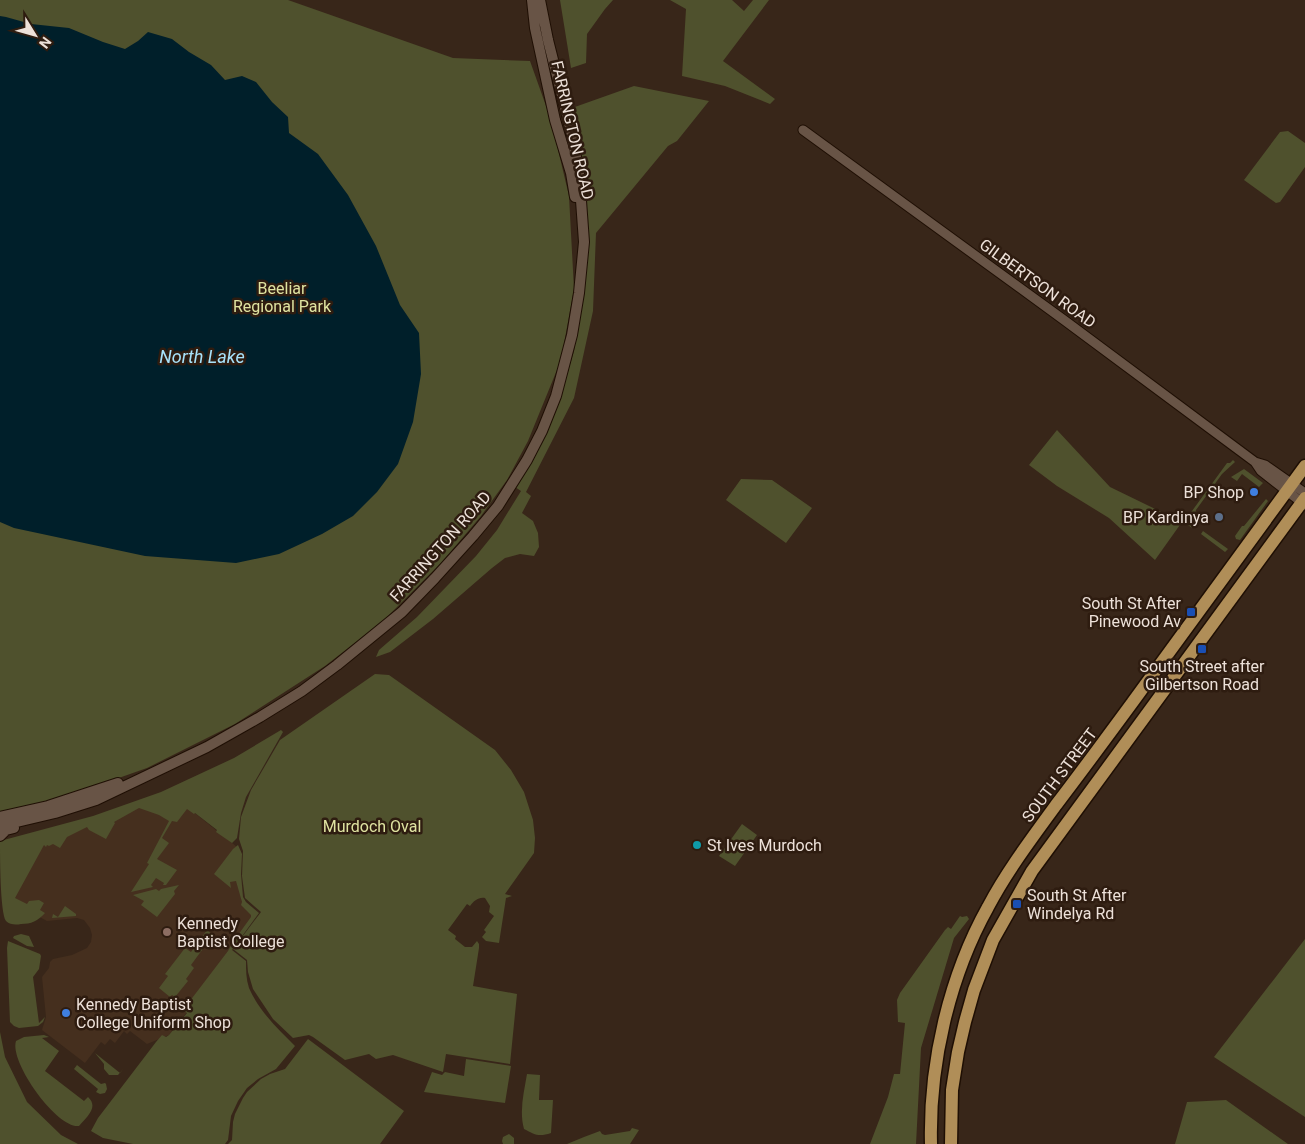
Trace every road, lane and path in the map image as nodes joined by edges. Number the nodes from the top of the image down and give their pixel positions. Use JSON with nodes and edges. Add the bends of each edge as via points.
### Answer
{"nodes":[{"id":1,"x":532,"y":0,"type":"edge"},
{"id":2,"x":540,"y":0,"type":"edge"},
{"id":3,"x":803,"y":130,"type":"dead end"},
{"id":4,"x":580,"y":267,"type":"junction"},
{"id":5,"x":1305,"y":466,"type":"edge"},
{"id":6,"x":1289,"y":487,"type":"junction"},
{"id":7,"x":1304,"y":500,"type":"edge"},
{"id":8,"x":168,"y":765,"type":"junction"},
{"id":9,"x":92,"y":801,"type":"junction"},
{"id":10,"x":0,"y":818,"type":"edge"},
{"id":11,"x":0,"y":826,"type":"edge"},
{"id":12,"x":0,"y":836,"type":"edge"},
{"id":13,"x":976,"y":931,"type":"junction"},
{"id":14,"x":993,"y":940,"type":"junction"},
{"id":15,"x":931,"y":1144,"type":"edge"},
{"id":16,"x":951,"y":1144,"type":"edge"}],
"edges":[{"from":1,"to":4,"type":"main road","name":"FARRINGTON ROAD","via":[[555,120],[576,200]]},
{"from":2,"to":4,"type":"main road","name":"FARRINGTON ROAD","via":[[579,173],[584,242]]},
{"from":3,"to":6,"type":"street","name":"GILBERTSON ROAD","via":[[1255,462],[1265,465]]},
{"from":4,"to":8,"type":"main road","name":"FARRINGTON ROAD","via":[[572,335],[556,396],[527,460],[498,506],[402,612],[337,665],[260,717]]},
{"from":5,"to":6,"type":"highway","name":"SOUTH STREET"},
{"from":6,"to":7,"type":"street","name":"GILBERTSON ROAD"},
{"from":6,"to":13,"type":"highway","name":"SOUTH STREET","via":[[1016,860]]},
{"from":7,"to":14,"type":"highway","via":[[1032,871]]},
{"from":8,"to":9,"type":"main road","name":"FARRINGTON ROAD"},
{"from":8,"to":10,"type":"main road","name":"FARRINGTON ROAD","via":[[48,806]]},
{"from":9,"to":11,"type":"main road","name":"FARRINGTON ROAD"},
{"from":9,"to":12,"type":"main road","via":[[83,808],[8,829]]},
{"from":13,"to":14,"type":"highway"},
{"from":13,"to":15,"type":"highway","name":"SOUTH STREET","via":[[954,986],[940,1042],[932,1103]]},
{"from":14,"to":16,"type":"highway","via":[[972,998],[958,1052],[952,1090]]}]}
